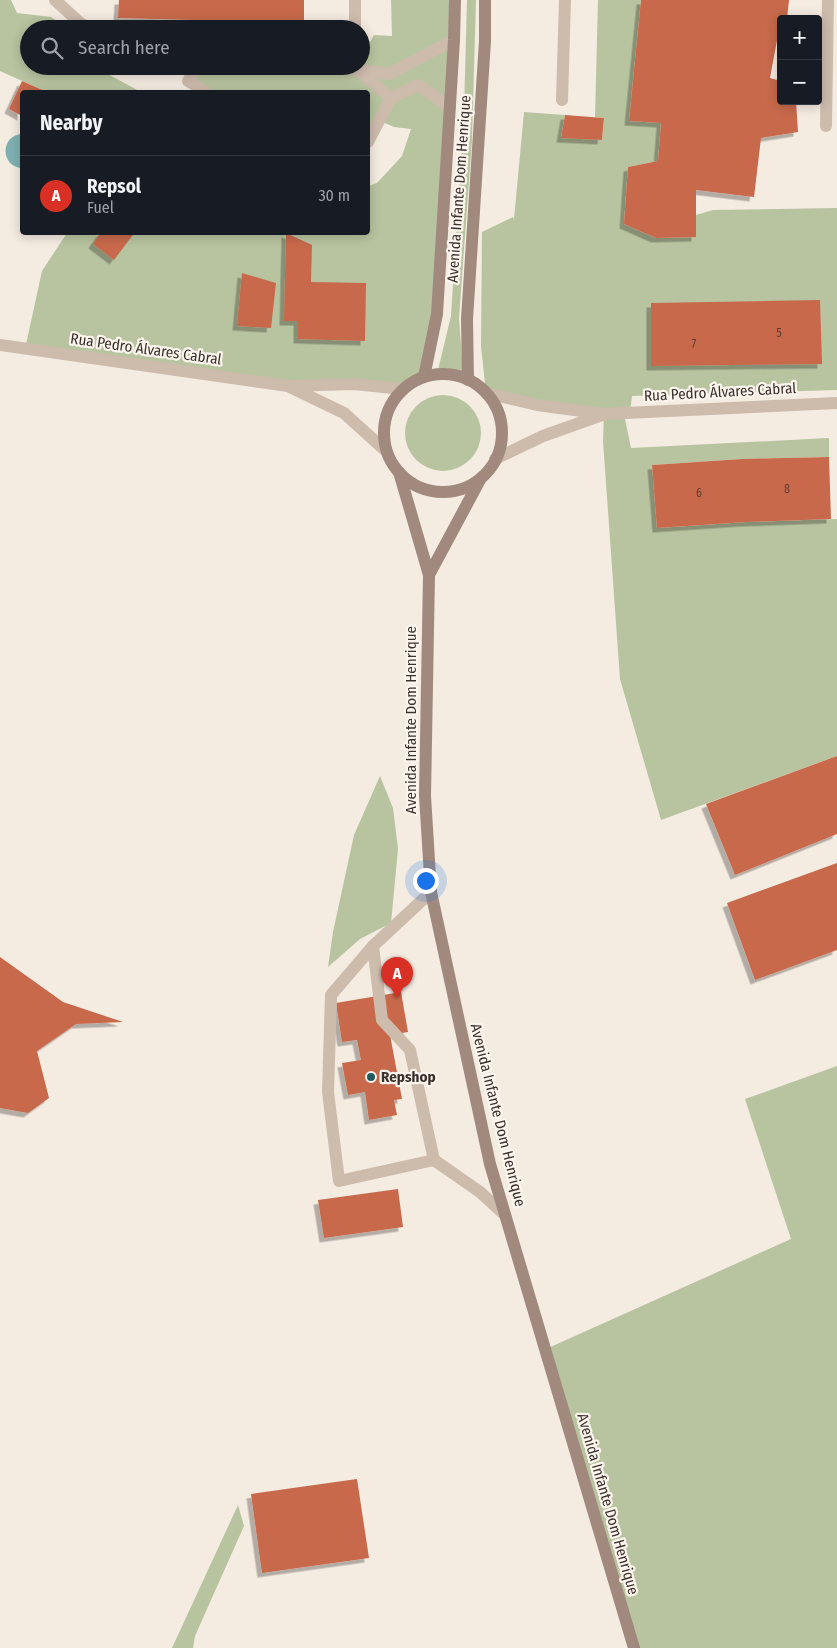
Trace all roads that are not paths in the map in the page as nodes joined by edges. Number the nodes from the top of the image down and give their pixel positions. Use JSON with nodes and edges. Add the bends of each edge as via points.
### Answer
{"nodes":[{"id":1,"x":54,"y":0,"type":"edge"},
{"id":2,"x":355,"y":0,"type":"edge"},
{"id":3,"x":454,"y":0,"type":"edge"},
{"id":4,"x":485,"y":0,"type":"edge"},
{"id":5,"x":565,"y":0,"type":"edge"},
{"id":6,"x":828,"y":0,"type":"edge"},
{"id":7,"x":77,"y":20,"type":"edge"},
{"id":8,"x":355,"y":20,"type":"edge"},
{"id":9,"x":454,"y":40,"type":"junction"},
{"id":10,"x":370,"y":71,"type":"edge"},
{"id":11,"x":192,"y":75,"type":"edge"},
{"id":12,"x":363,"y":75,"type":"edge"},
{"id":13,"x":203,"y":90,"type":"edge"},
{"id":14,"x":391,"y":98,"type":"junction"},
{"id":15,"x":562,"y":100,"type":"dead end"},
{"id":16,"x":450,"y":107,"type":"junction"},
{"id":17,"x":826,"y":126,"type":"dead end"},
{"id":18,"x":370,"y":138,"type":"edge"},
{"id":19,"x":0,"y":345,"type":"edge"},
{"id":20,"x":424,"y":377,"type":"junction"},
{"id":21,"x":468,"y":380,"type":"junction"},
{"id":22,"x":288,"y":386,"type":"junction"},
{"id":23,"x":403,"y":389,"type":"junction"},
{"id":24,"x":486,"y":393,"type":"junction"},
{"id":25,"x":837,"y":403,"type":"edge"},
{"id":26,"x":604,"y":414,"type":"junction"},
{"id":27,"x":387,"y":452,"type":"junction"},
{"id":28,"x":495,"y":458,"type":"junction"},
{"id":29,"x":399,"y":472,"type":"junction"},
{"id":30,"x":482,"y":476,"type":"junction"},
{"id":31,"x":429,"y":575,"type":"junction"},
{"id":32,"x":431,"y":892,"type":"junction"},
{"id":33,"x":374,"y":946,"type":"junction"},
{"id":34,"x":434,"y":1160,"type":"junction"},
{"id":35,"x":506,"y":1215,"type":"junction"},
{"id":36,"x":634,"y":1648,"type":"edge"}],
"edges":[{"from":1,"to":7,"type":"street"},
{"from":2,"to":8,"type":"street"},
{"from":3,"to":9,"type":"main road","name":"Avenida Infante Dom Henrique"},
{"from":4,"to":21,"type":"main road","name":"Avenida Infante Dom Henrique","via":[[467,319]]},
{"from":5,"to":15,"type":"street"},
{"from":6,"to":17,"type":"street"},
{"from":9,"to":10,"type":"street","via":[[389,74]]},
{"from":9,"to":16,"type":"main road","name":"Avenida Infante Dom Henrique"},
{"from":11,"to":13,"type":"street","via":[[188,81]]},
{"from":12,"to":14,"type":"street"},
{"from":14,"to":16,"type":"street","via":[[418,85]]},
{"from":14,"to":18,"type":"street"},
{"from":16,"to":20,"type":"main road","name":"Avenida Infante Dom Henrique","via":[[437,314]]},
{"from":19,"to":22,"type":"street","name":"Rua Pedro Álvares Cabral"},
{"from":20,"to":21,"type":"main road","via":[[446,374]]},
{"from":20,"to":23,"type":"main road"},
{"from":21,"to":24,"type":"main road"},
{"from":22,"to":23,"type":"street","via":[[354,384]]},
{"from":22,"to":27,"type":"street","via":[[344,414]]},
{"from":23,"to":27,"type":"main road","via":[[386,418]]},
{"from":24,"to":26,"type":"street","via":[[538,405]]},
{"from":24,"to":28,"type":"main road","via":[[501,424]]},
{"from":25,"to":26,"type":"street","name":"Rua Pedro Álvares Cabral"},
{"from":26,"to":28,"type":"street"},
{"from":27,"to":29,"type":"main road"},
{"from":28,"to":30,"type":"main road"},
{"from":29,"to":30,"type":"main road","via":[[417,486],[440,491],[462,488]]},
{"from":29,"to":31,"type":"main road","name":"Avenida Infante Dom Henrique"},
{"from":30,"to":31,"type":"main road","name":"Avenida Infante Dom Henrique"},
{"from":31,"to":32,"type":"main road","name":"Avenida Infante Dom Henrique","via":[[425,796]]},
{"from":32,"to":33,"type":"street"},
{"from":32,"to":35,"type":"main road","name":"Avenida Infante Dom Henrique","via":[[490,1164]]},
{"from":33,"to":34,"type":"street","via":[[382,1020],[410,1050]]},
{"from":33,"to":34,"type":"street","via":[[332,995],[328,1092],[339,1181]]},
{"from":34,"to":35,"type":"street"},
{"from":35,"to":36,"type":"main road","name":"Avenida Infante Dom Henrique"}]}
